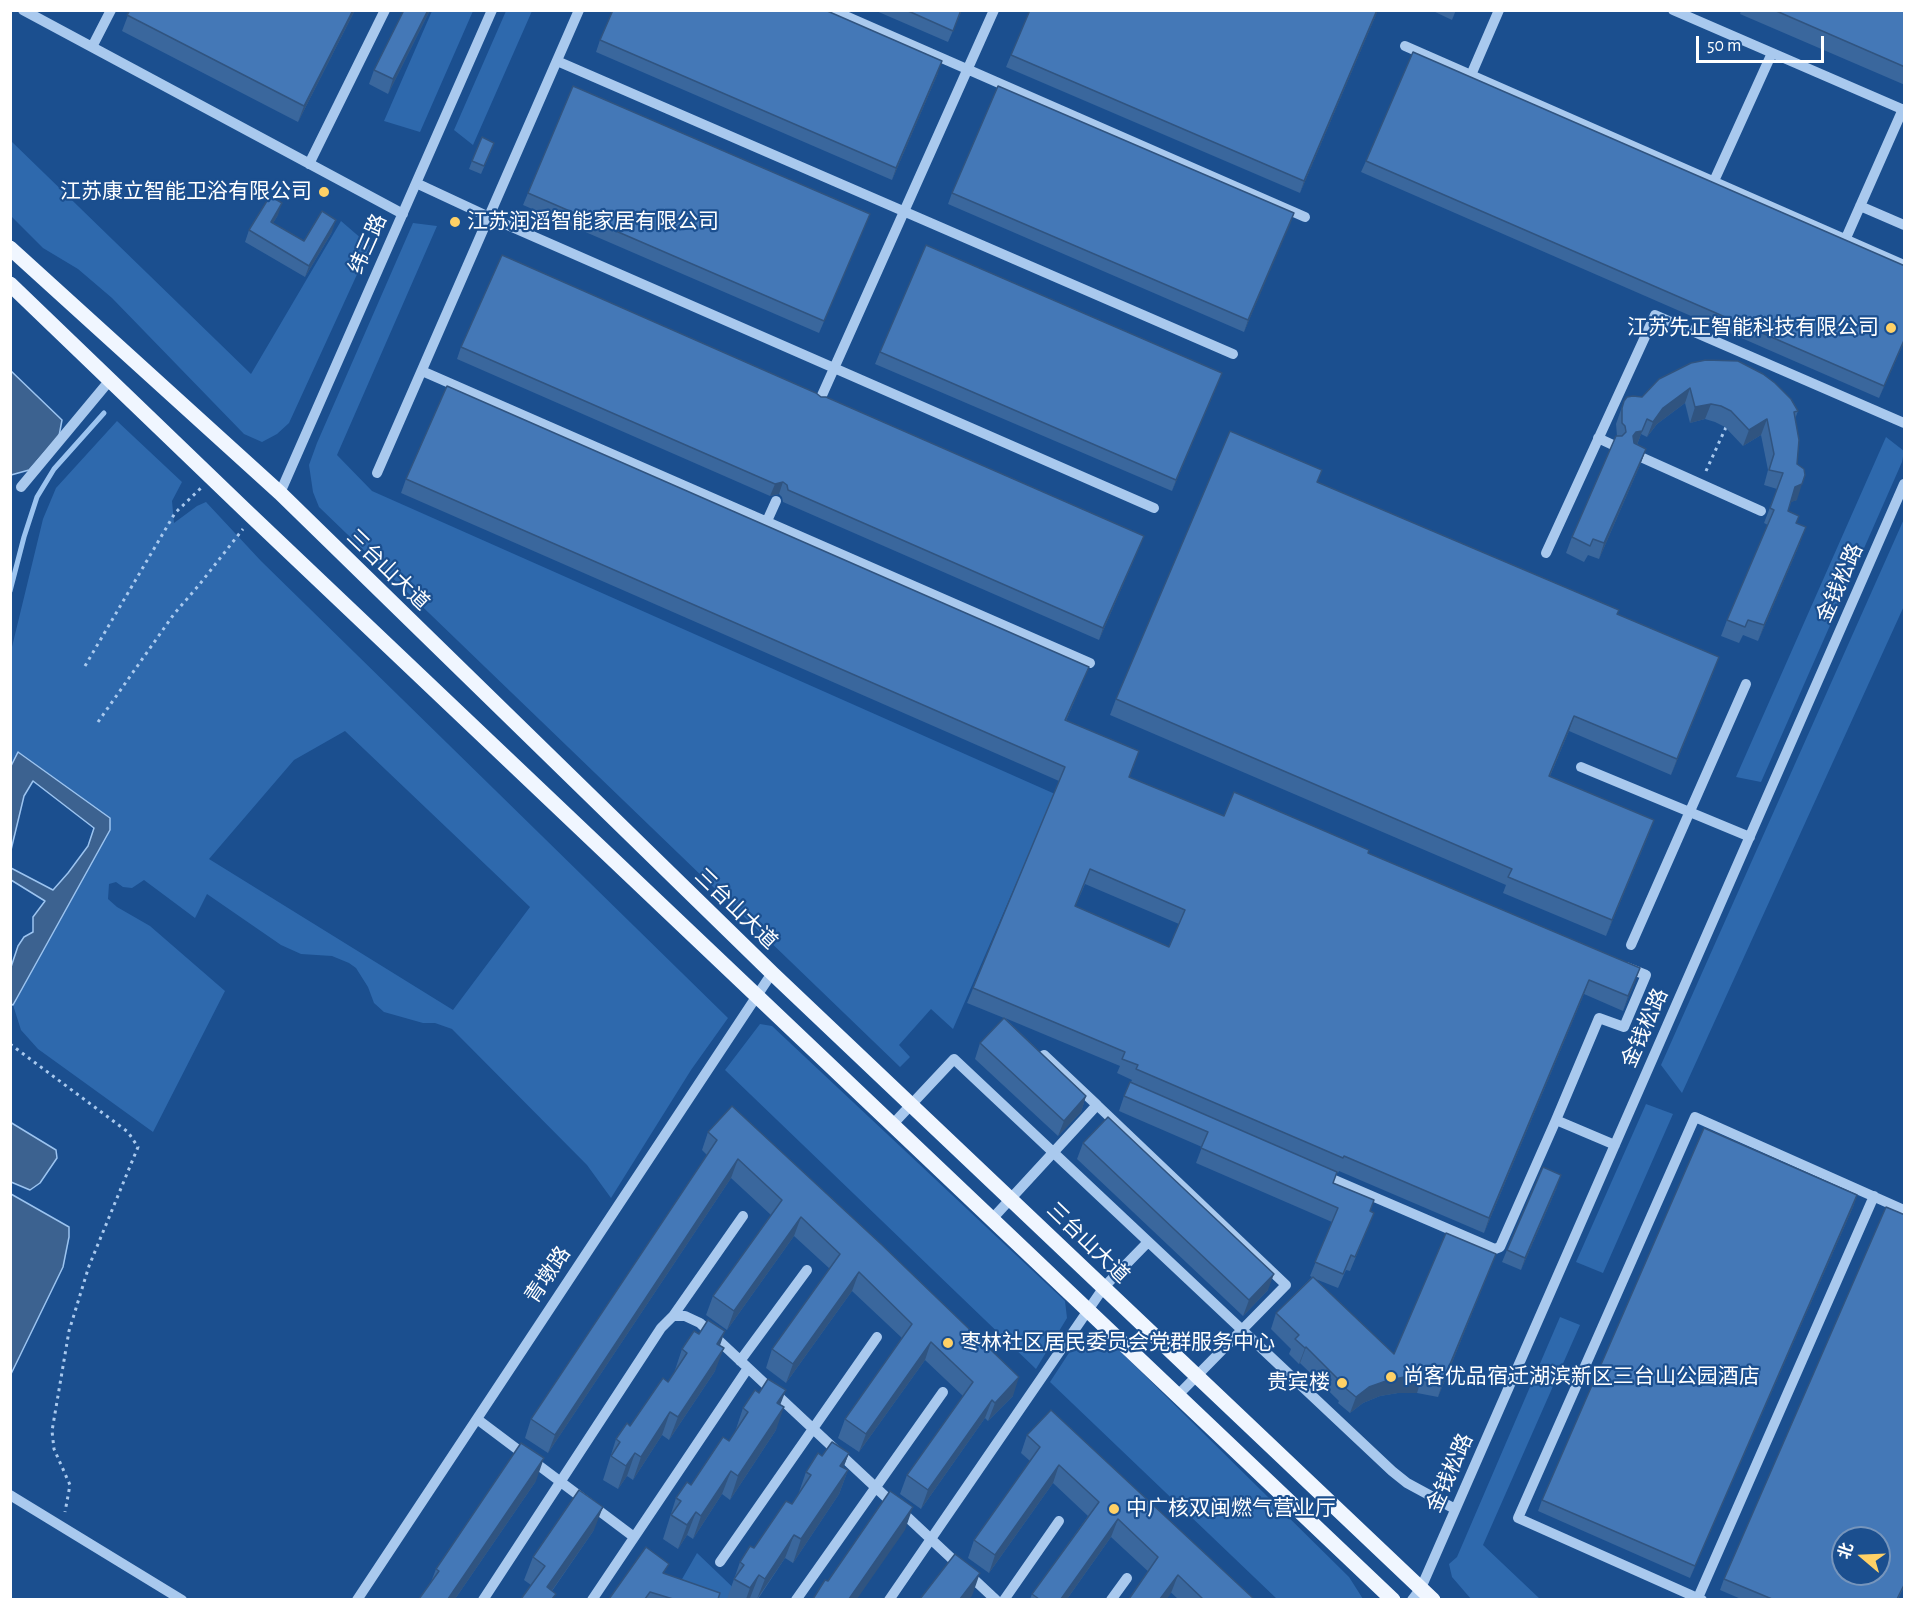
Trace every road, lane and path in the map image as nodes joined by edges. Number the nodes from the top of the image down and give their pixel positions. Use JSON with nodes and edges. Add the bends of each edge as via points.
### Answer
{"nodes":[{"id":1,"x":23,"y":10,"type":"edge"},
{"id":2,"x":111,"y":10,"type":"edge"},
{"id":3,"x":385,"y":10,"type":"edge"},
{"id":4,"x":492,"y":10,"type":"edge"},
{"id":5,"x":579,"y":10,"type":"edge"},
{"id":6,"x":832,"y":10,"type":"edge"},
{"id":7,"x":994,"y":10,"type":"edge"},
{"id":8,"x":1499,"y":10,"type":"edge"},
{"id":9,"x":1673,"y":10,"type":"edge"},
{"id":10,"x":1405,"y":46,"type":"dead end"},
{"id":11,"x":92,"y":48,"type":"junction"},
{"id":12,"x":1772,"y":53,"type":"junction"},
{"id":13,"x":557,"y":62,"type":"junction"},
{"id":14,"x":968,"y":70,"type":"junction"},
{"id":15,"x":1471,"y":75,"type":"junction"},
{"id":16,"x":1904,"y":110,"type":"edge"},
{"id":17,"x":309,"y":164,"type":"junction"},
{"id":18,"x":1714,"y":181,"type":"junction"},
{"id":19,"x":416,"y":183,"type":"junction"},
{"id":20,"x":1860,"y":206,"type":"junction"},
{"id":21,"x":904,"y":212,"type":"junction"},
{"id":22,"x":403,"y":214,"type":"junction"},
{"id":23,"x":1305,"y":216,"type":"dead end"},
{"id":24,"x":489,"y":217,"type":"junction"},
{"id":25,"x":1905,"y":225,"type":"edge"},
{"id":26,"x":1846,"y":238,"type":"junction"},
{"id":27,"x":10,"y":248,"type":"edge"},
{"id":28,"x":1905,"y":265,"type":"edge"},
{"id":29,"x":10,"y":284,"type":"edge"},
{"id":30,"x":1233,"y":354,"type":"dead end"},
{"id":31,"x":834,"y":368,"type":"junction"},
{"id":32,"x":422,"y":370,"type":"junction"},
{"id":33,"x":110,"y":380,"type":"junction"},
{"id":34,"x":819,"y":402,"type":"edge"},
{"id":35,"x":1729,"y":422,"type":"edge"},
{"id":36,"x":1905,"y":423,"type":"edge"},
{"id":37,"x":1598,"y":438,"type":"junction"},
{"id":38,"x":1613,"y":445,"type":"edge"},
{"id":39,"x":1635,"y":454,"type":"edge"},
{"id":40,"x":377,"y":473,"type":"dead end"},
{"id":41,"x":212,"y":478,"type":"junction"},
{"id":42,"x":1700,"y":484,"type":"junction"},
{"id":43,"x":1905,"y":484,"type":"edge"},
{"id":44,"x":21,"y":487,"type":"dead end"},
{"id":45,"x":280,"y":493,"type":"junction"},
{"id":46,"x":776,"y":501,"type":"dead end"},
{"id":47,"x":1154,"y":508,"type":"dead end"},
{"id":48,"x":1761,"y":511,"type":"dead end"},
{"id":49,"x":253,"y":517,"type":"junction"},
{"id":50,"x":767,"y":521,"type":"junction"},
{"id":51,"x":1546,"y":553,"type":"dead end"},
{"id":52,"x":1090,"y":663,"type":"dead end"},
{"id":53,"x":86,"y":666,"type":"dead end"},
{"id":54,"x":1746,"y":684,"type":"dead end"},
{"id":55,"x":98,"y":722,"type":"dead end"},
{"id":56,"x":1581,"y":767,"type":"dead end"},
{"id":57,"x":1690,"y":812,"type":"junction"},
{"id":58,"x":1750,"y":837,"type":"junction"},
{"id":59,"x":1631,"y":945,"type":"dead end"},
{"id":60,"x":1614,"y":961,"type":"edge"},
{"id":61,"x":772,"y":973,"type":"junction"},
{"id":62,"x":757,"y":996,"type":"junction"},
{"id":63,"x":10,"y":1044,"type":"edge"},
{"id":64,"x":1044,"y":1055,"type":"edge"},
{"id":65,"x":912,"y":1105,"type":"junction"},
{"id":66,"x":1097,"y":1105,"type":"junction"},
{"id":67,"x":1556,"y":1120,"type":"junction"},
{"id":68,"x":892,"y":1124,"type":"junction"},
{"id":69,"x":1615,"y":1144,"type":"junction"},
{"id":70,"x":1053,"y":1152,"type":"junction"},
{"id":71,"x":1310,"y":1170,"type":"edge"},
{"id":72,"x":1874,"y":1196,"type":"junction"},
{"id":73,"x":1011,"y":1198,"type":"junction"},
{"id":74,"x":1905,"y":1210,"type":"edge"},
{"id":75,"x":743,"y":1216,"type":"dead end"},
{"id":76,"x":992,"y":1218,"type":"junction"},
{"id":77,"x":1148,"y":1242,"type":"junction"},
{"id":78,"x":807,"y":1270,"type":"dead end"},
{"id":79,"x":1104,"y":1287,"type":"junction"},
{"id":80,"x":1088,"y":1309,"type":"junction"},
{"id":81,"x":673,"y":1316,"type":"junction"},
{"id":82,"x":1241,"y":1330,"type":"junction"},
{"id":83,"x":877,"y":1337,"type":"dead end"},
{"id":84,"x":744,"y":1364,"type":"junction"},
{"id":85,"x":1198,"y":1376,"type":"junction"},
{"id":86,"x":943,"y":1392,"type":"dead end"},
{"id":87,"x":1178,"y":1395,"type":"junction"},
{"id":88,"x":477,"y":1419,"type":"junction"},
{"id":89,"x":813,"y":1428,"type":"junction"},
{"id":90,"x":560,"y":1482,"type":"junction"},
{"id":91,"x":876,"y":1486,"type":"junction"},
{"id":92,"x":10,"y":1494,"type":"edge"},
{"id":93,"x":1455,"y":1509,"type":"junction"},
{"id":94,"x":1059,"y":1521,"type":"dead end"},
{"id":95,"x":61,"y":1526,"type":"junction"},
{"id":96,"x":634,"y":1537,"type":"junction"},
{"id":97,"x":932,"y":1537,"type":"junction"},
{"id":98,"x":720,"y":1562,"type":"dead end"},
{"id":99,"x":1127,"y":1578,"type":"dead end"},
{"id":100,"x":1417,"y":1594,"type":"edge"},
{"id":101,"x":182,"y":1599,"type":"edge"},
{"id":102,"x":357,"y":1599,"type":"edge"},
{"id":103,"x":483,"y":1599,"type":"edge"},
{"id":104,"x":592,"y":1599,"type":"edge"},
{"id":105,"x":796,"y":1599,"type":"edge"},
{"id":106,"x":889,"y":1599,"type":"edge"},
{"id":107,"x":996,"y":1599,"type":"edge"},
{"id":108,"x":1004,"y":1599,"type":"edge"},
{"id":109,"x":1111,"y":1599,"type":"edge"},
{"id":110,"x":1393,"y":1599,"type":"edge"},
{"id":111,"x":1433,"y":1599,"type":"edge"},
{"id":112,"x":1699,"y":1599,"type":"edge"}],
"edges":[{"from":1,"to":11,"type":"street"},
{"from":2,"to":11,"type":"street"},
{"from":3,"to":17,"type":"street"},
{"from":4,"to":19,"type":"street","name":"纬三路"},
{"from":5,"to":13,"type":"street"},
{"from":6,"to":14,"type":"street"},
{"from":7,"to":14,"type":"street"},
{"from":8,"to":15,"type":"street"},
{"from":9,"to":12,"type":"street"},
{"from":10,"to":15,"type":"street"},
{"from":11,"to":17,"type":"street"},
{"from":12,"to":16,"type":"street"},
{"from":12,"to":18,"type":"street"},
{"from":13,"to":21,"type":"street"},
{"from":13,"to":24,"type":"street"},
{"from":14,"to":21,"type":"street"},
{"from":14,"to":23,"type":"street"},
{"from":15,"to":18,"type":"street"},
{"from":16,"to":20,"type":"street"},
{"from":17,"to":22,"type":"street"},
{"from":18,"to":26,"type":"street"},
{"from":19,"to":22,"type":"street","name":"纬三路"},
{"from":19,"to":24,"type":"street"},
{"from":20,"to":25,"type":"street"},
{"from":20,"to":26,"type":"street"},
{"from":21,"to":30,"type":"street"},
{"from":21,"to":31,"type":"street"},
{"from":22,"to":45,"type":"street","name":"纬三路"},
{"from":24,"to":31,"type":"street"},
{"from":24,"to":32,"type":"street"},
{"from":26,"to":28,"type":"street"},
{"from":27,"to":45,"type":"main road","name":"三台山大道"},
{"from":29,"to":33,"type":"main road"},
{"from":31,"to":34,"type":"street"},
{"from":31,"to":47,"type":"street"},
{"from":32,"to":40,"type":"street"},
{"from":32,"to":50,"type":"street"},
{"from":33,"to":41,"type":"main road"},
{"from":33,"to":44,"type":"street"},
{"from":35,"to":42,"type":"path"},
{"from":36,"to":37,"type":"street","via":[[1655,315]]},
{"from":37,"to":38,"type":"street"},
{"from":37,"to":51,"type":"street"},
{"from":39,"to":42,"type":"street"},
{"from":41,"to":49,"type":"main road"},
{"from":41,"to":53,"type":"path","via":[[175,513]]},
{"from":42,"to":48,"type":"street"},
{"from":43,"to":58,"type":"street","name":"金钱松路"},
{"from":45,"to":61,"type":"main road","name":"三台山大道"},
{"from":46,"to":50,"type":"street"},
{"from":49,"to":55,"type":"path","via":[[174,614]]},
{"from":49,"to":62,"type":"main road"},
{"from":50,"to":52,"type":"street"},
{"from":54,"to":57,"type":"street"},
{"from":56,"to":57,"type":"street"},
{"from":57,"to":58,"type":"street"},
{"from":57,"to":59,"type":"street"},
{"from":58,"to":69,"type":"street","name":"金钱松路"},
{"from":60,"to":67,"type":"street","via":[[1646,975],[1624,1028],[1599,1017]]},
{"from":61,"to":62,"type":"street","name":"青墩路"},
{"from":61,"to":65,"type":"main road","name":"三台山大道"},
{"from":62,"to":68,"type":"main road"},
{"from":62,"to":88,"type":"street","name":"青墩路"},
{"from":63,"to":95,"type":"path","via":[[128,1132],[138,1147],[89,1266],[69,1331],[52,1431],[54,1449],[70,1485]]},
{"from":64,"to":66,"type":"street"},
{"from":65,"to":68,"type":"street"},
{"from":65,"to":70,"type":"street","via":[[954,1059]]},
{"from":65,"to":73,"type":"main road","name":"三台山大道"},
{"from":66,"to":70,"type":"street"},
{"from":66,"to":82,"type":"street","via":[[1286,1285]]},
{"from":67,"to":69,"type":"street"},
{"from":67,"to":71,"type":"street","via":[[1500,1247],[1495,1250]]},
{"from":68,"to":76,"type":"main road"},
{"from":69,"to":93,"type":"street","name":"金钱松路"},
{"from":70,"to":73,"type":"street"},
{"from":70,"to":77,"type":"street"},
{"from":72,"to":74,"type":"street"},
{"from":72,"to":112,"type":"street"},
{"from":72,"to":112,"type":"street","via":[[1695,1117],[1518,1518]]},
{"from":73,"to":76,"type":"street"},
{"from":73,"to":79,"type":"main road","name":"三台山大道"},
{"from":75,"to":81,"type":"street"},
{"from":76,"to":80,"type":"main road"},
{"from":77,"to":79,"type":"street"},
{"from":77,"to":82,"type":"street"},
{"from":78,"to":84,"type":"street"},
{"from":79,"to":80,"type":"street"},
{"from":79,"to":85,"type":"main road","name":"三台山大道"},
{"from":80,"to":87,"type":"main road"},
{"from":80,"to":97,"type":"street"},
{"from":81,"to":84,"type":"street","via":[[685,1316],[700,1323]]},
{"from":81,"to":90,"type":"street","via":[[661,1328]]},
{"from":82,"to":85,"type":"street"},
{"from":82,"to":93,"type":"street","via":[[1392,1471]]},
{"from":83,"to":89,"type":"street"},
{"from":84,"to":89,"type":"street"},
{"from":84,"to":96,"type":"street"},
{"from":85,"to":87,"type":"street"},
{"from":85,"to":100,"type":"main road","name":"三台山大道"},
{"from":86,"to":91,"type":"street"},
{"from":87,"to":110,"type":"main road"},
{"from":88,"to":90,"type":"street"},
{"from":88,"to":102,"type":"street","name":"青墩路"},
{"from":89,"to":91,"type":"street"},
{"from":89,"to":98,"type":"street"},
{"from":90,"to":96,"type":"street"},
{"from":90,"to":103,"type":"street"},
{"from":91,"to":97,"type":"street"},
{"from":91,"to":105,"type":"street"},
{"from":92,"to":95,"type":"street"},
{"from":93,"to":100,"type":"street","name":"金钱松路"},
{"from":94,"to":108,"type":"street"},
{"from":95,"to":101,"type":"street"},
{"from":96,"to":104,"type":"street"},
{"from":97,"to":106,"type":"street"},
{"from":97,"to":107,"type":"street"},
{"from":99,"to":109,"type":"street"},
{"from":100,"to":111,"type":"main road","name":"三台山大道"}]}
